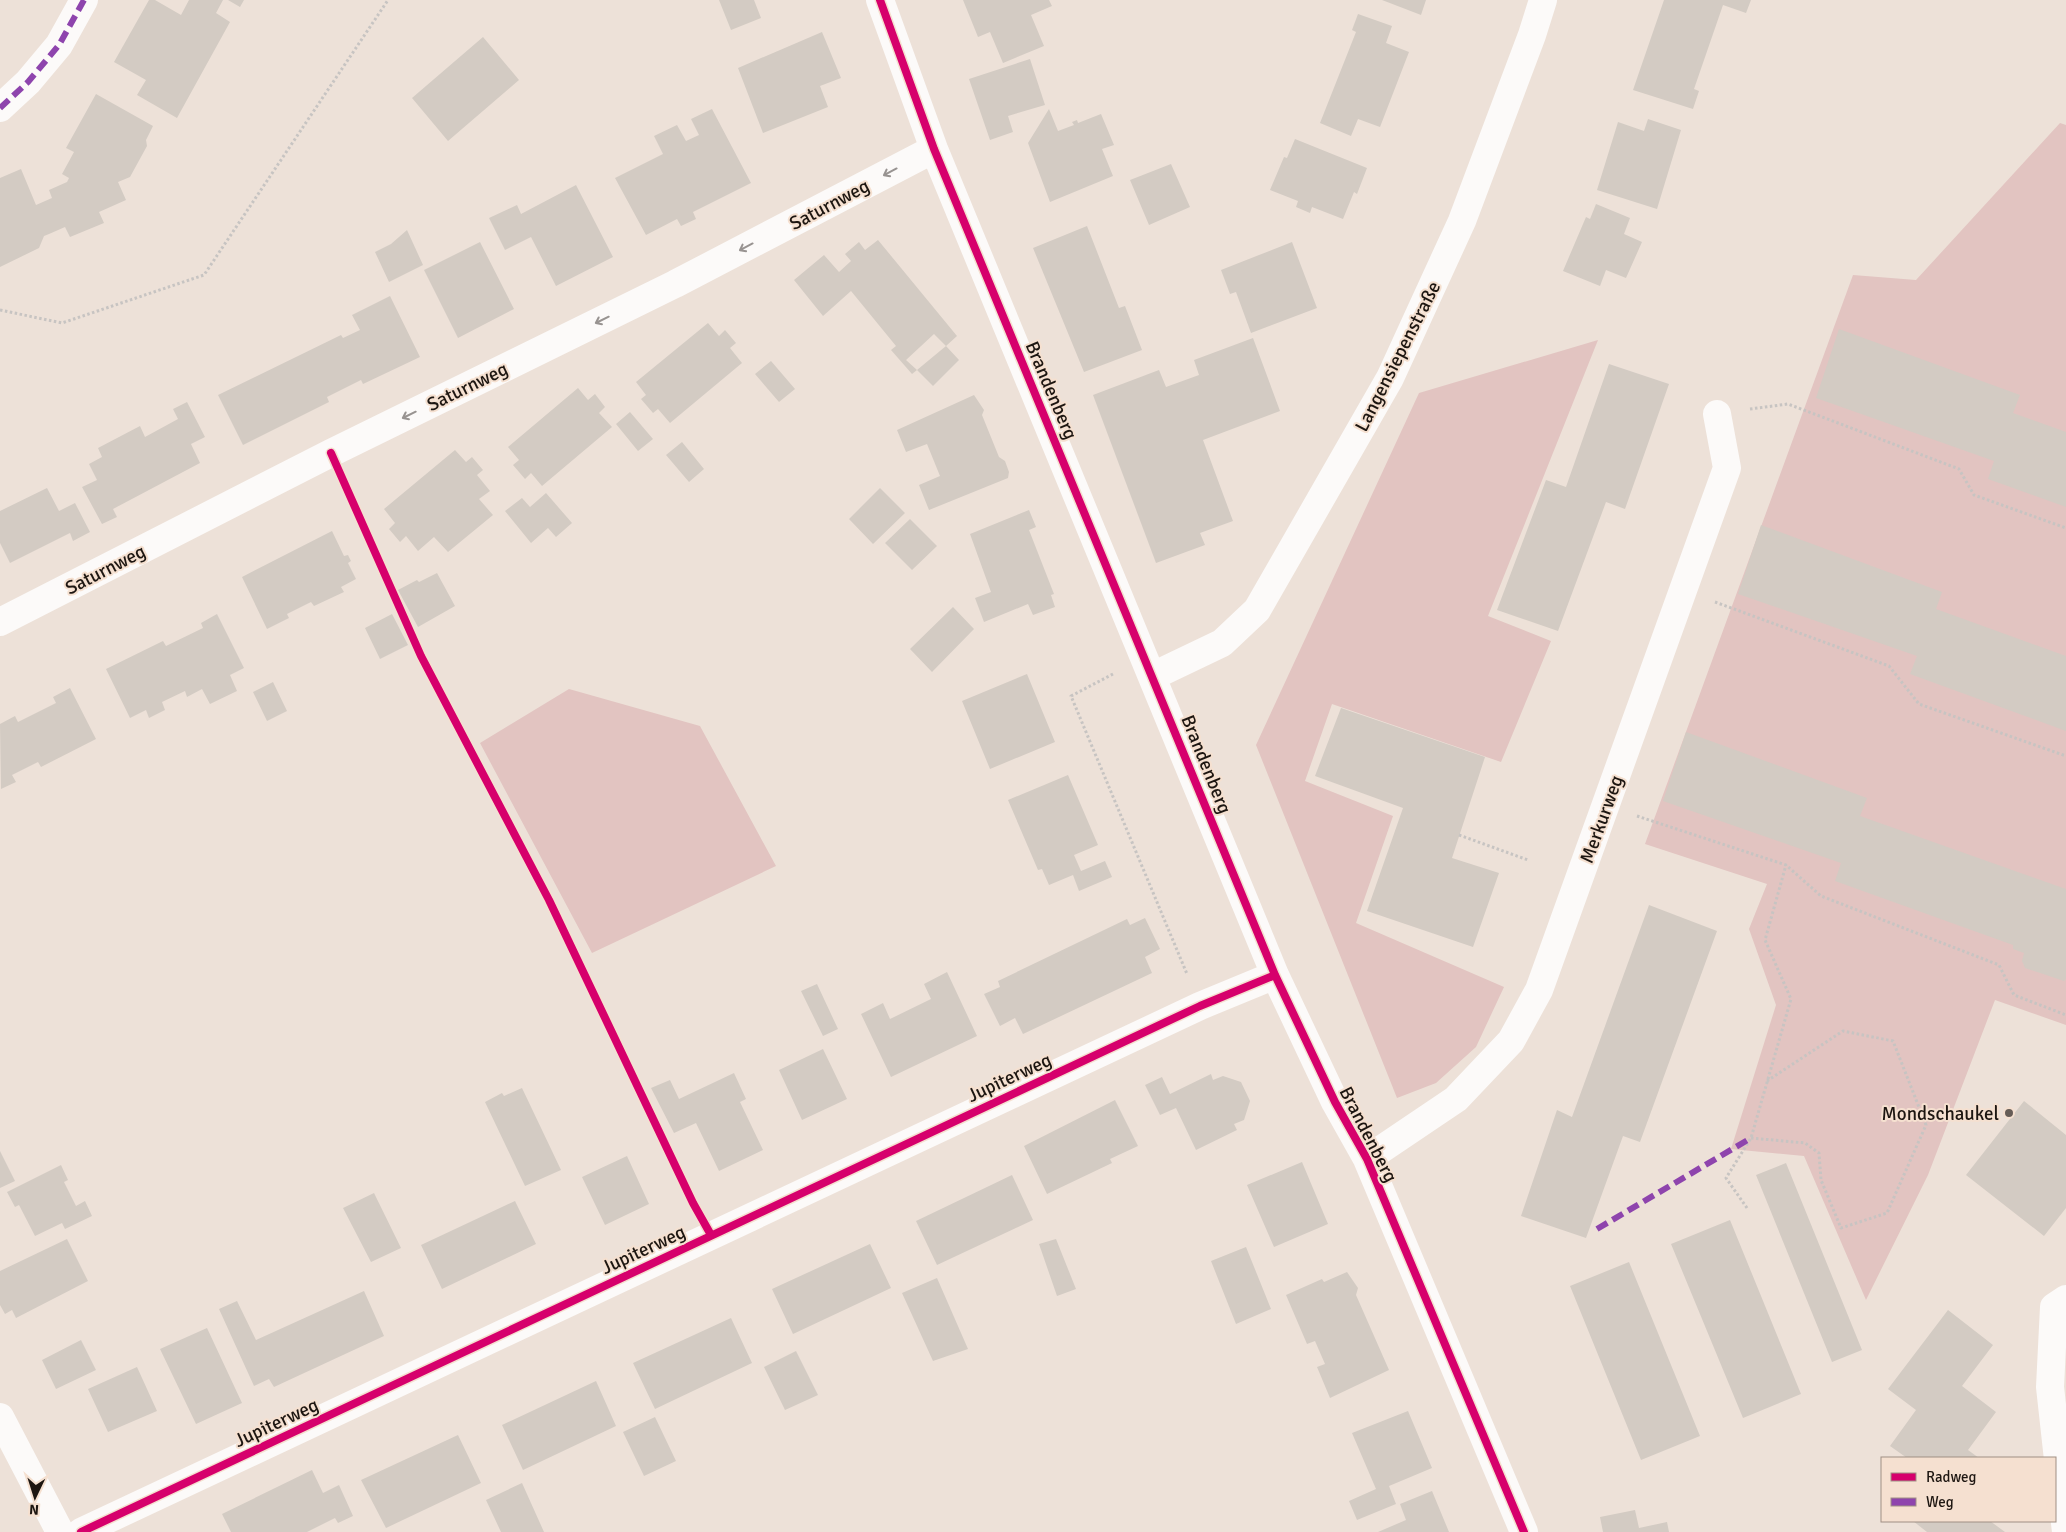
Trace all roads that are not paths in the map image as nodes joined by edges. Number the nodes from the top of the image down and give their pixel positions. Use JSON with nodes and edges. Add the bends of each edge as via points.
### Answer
{"nodes":[{"id":1,"x":84,"y":0,"type":"edge"},
{"id":2,"x":880,"y":0,"type":"edge"},
{"id":3,"x":1543,"y":0,"type":"edge"},
{"id":4,"x":0,"y":108,"type":"edge"},
{"id":5,"x":934,"y":149,"type":"junction"},
{"id":6,"x":1717,"y":414,"type":"road end"},
{"id":7,"x":0,"y":622,"type":"edge"},
{"id":8,"x":1149,"y":667,"type":"junction"},
{"id":9,"x":1276,"y":975,"type":"junction"},
{"id":10,"x":1367,"y":1159,"type":"junction"},
{"id":11,"x":2066,"y":1299,"type":"edge"},
{"id":12,"x":0,"y":1417,"type":"edge"},
{"id":13,"x":60,"y":1532,"type":"edge"},
{"id":14,"x":80,"y":1532,"type":"edge"},
{"id":15,"x":1524,"y":1532,"type":"edge"},
{"id":16,"x":2066,"y":1532,"type":"edge"}],
"edges":[{"from":1,"to":4,"type":"street","via":[[59,45],[28,82]]},
{"from":2,"to":5,"type":"street","name":"Brandenberg"},
{"from":3,"to":8,"type":"street","name":"Langensiepenstraße","via":[[1462,221],[1390,378],[1257,610],[1222,643]]},
{"from":5,"to":7,"type":"street","name":"Saturnweg","one_way":true,"via":[[675,284]]},
{"from":5,"to":8,"type":"street","name":"Brandenberg"},
{"from":6,"to":10,"type":"street","name":"Merkurweg","via":[[1727,468],[1538,990],[1511,1041],[1456,1099]]},
{"from":8,"to":9,"type":"street","name":"Brandenberg"},
{"from":9,"to":10,"type":"street","name":"Brandenberg","via":[[1335,1102]]},
{"from":9,"to":14,"type":"street","name":"Jupiterweg","via":[[1200,1006]]},
{"from":10,"to":15,"type":"street","name":"Brandenberg"},
{"from":11,"to":16,"type":"street","via":[[2054,1307],[2050,1387]]},
{"from":12,"to":13,"type":"street"}]}
